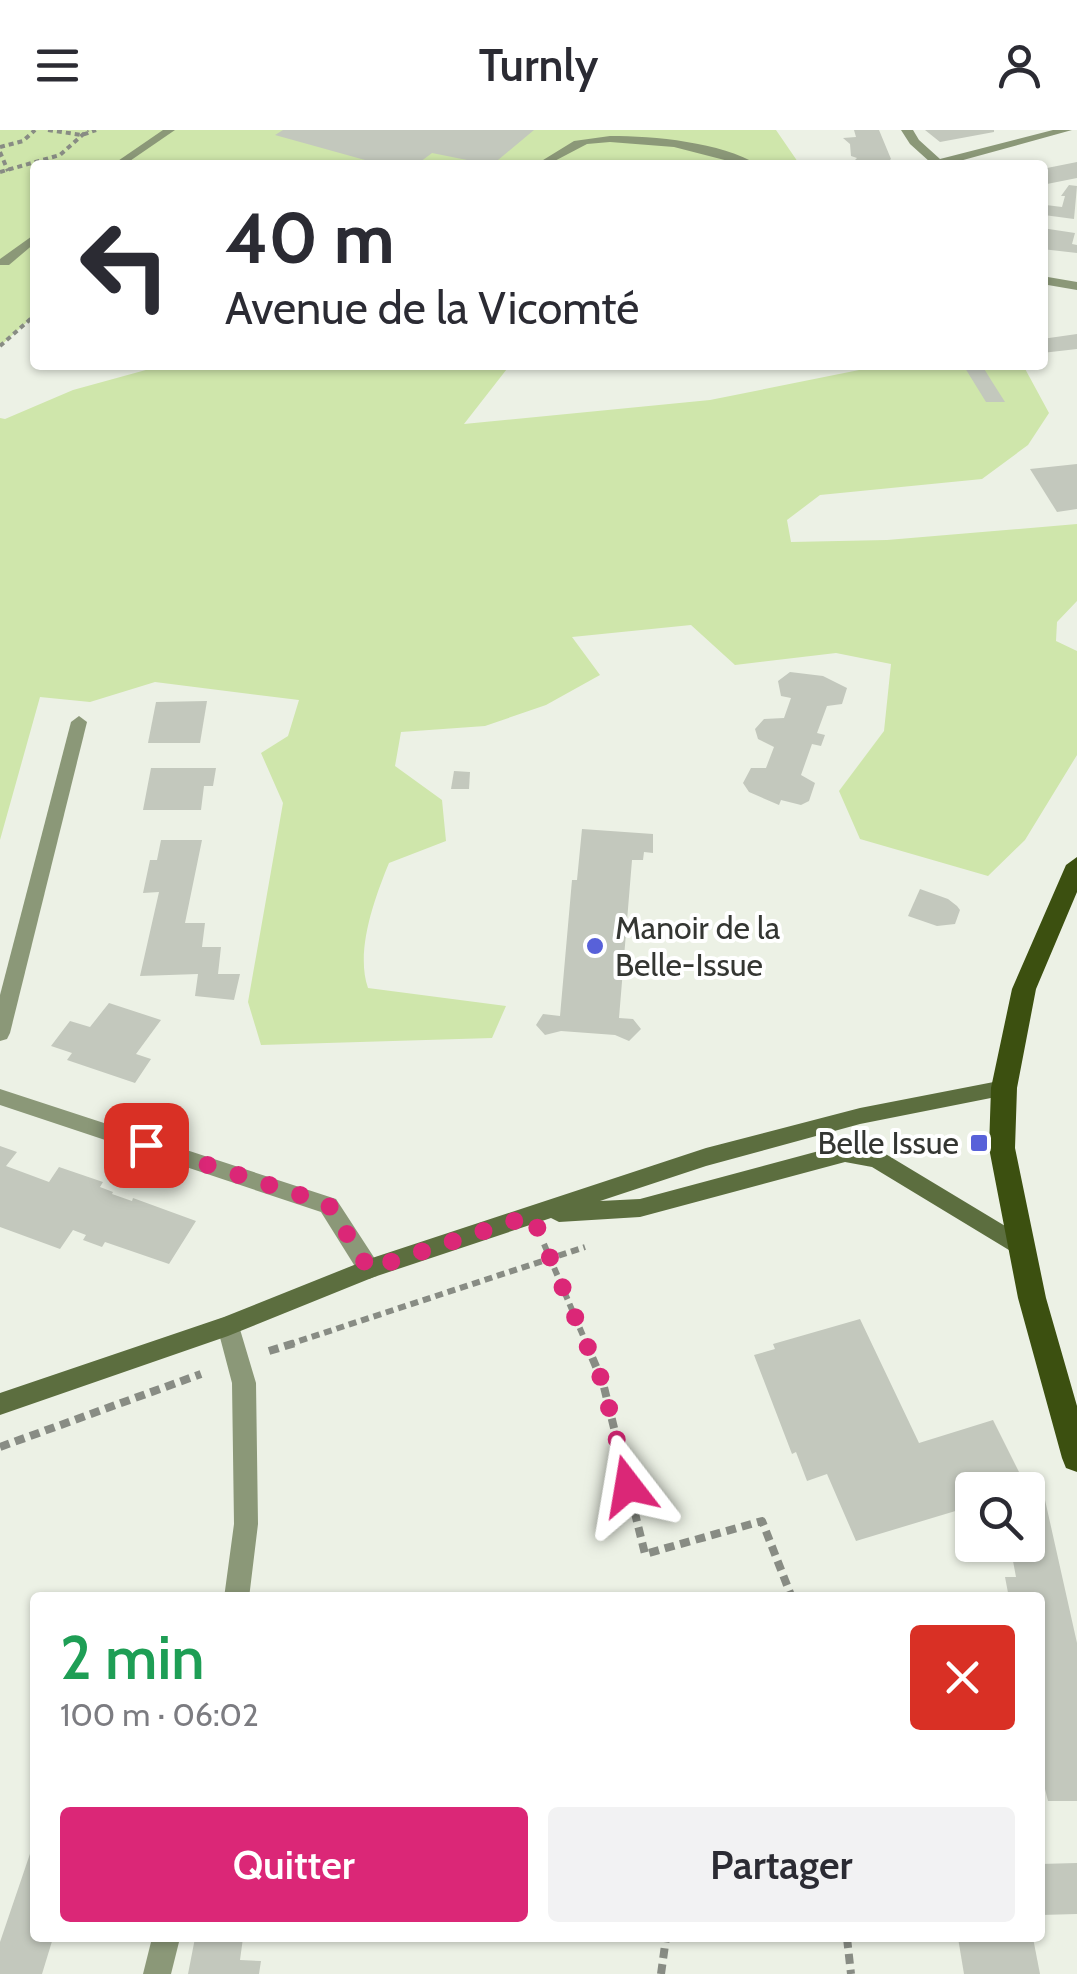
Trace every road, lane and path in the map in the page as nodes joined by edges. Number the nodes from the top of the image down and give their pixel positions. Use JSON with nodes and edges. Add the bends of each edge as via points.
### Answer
{"nodes":[{"id":1,"x":35,"y":130,"type":"edge"},
{"id":2,"x":48,"y":130,"type":"edge"},
{"id":3,"x":88,"y":130,"type":"edge"},
{"id":4,"x":96,"y":130,"type":"edge"},
{"id":5,"x":170,"y":130,"type":"edge"},
{"id":6,"x":907,"y":130,"type":"edge"},
{"id":7,"x":1066,"y":130,"type":"edge"},
{"id":8,"x":82,"y":135,"type":"junction"},
{"id":9,"x":0,"y":149,"type":"edge"},
{"id":10,"x":45,"y":160,"type":"edge"},
{"id":11,"x":125,"y":160,"type":"edge"},
{"id":12,"x":549,"y":160,"type":"edge"},
{"id":13,"x":742,"y":160,"type":"edge"},
{"id":14,"x":931,"y":160,"type":"edge"},
{"id":15,"x":945,"y":160,"type":"edge"},
{"id":16,"x":30,"y":164,"type":"edge"},
{"id":17,"x":8,"y":170,"type":"junction"},
{"id":18,"x":0,"y":172,"type":"edge"},
{"id":19,"x":30,"y":241,"type":"edge"},
{"id":20,"x":0,"y":262,"type":"edge"},
{"id":21,"x":1048,"y":281,"type":"edge"},
{"id":22,"x":1077,"y":286,"type":"edge"},
{"id":23,"x":30,"y":319,"type":"edge"},
{"id":24,"x":0,"y":346,"type":"edge"},
{"id":25,"x":79,"y":722,"type":"dead end"},
{"id":26,"x":1077,"y":865,"type":"edge"},
{"id":27,"x":0,"y":1033,"type":"edge"},
{"id":28,"x":1004,"y":1088,"type":"junction"},
{"id":29,"x":0,"y":1097,"type":"edge"},
{"id":30,"x":532,"y":1215,"type":"junction"},
{"id":31,"x":587,"y":1246,"type":"dead end"},
{"id":32,"x":1022,"y":1248,"type":"junction"},
{"id":33,"x":550,"y":1257,"type":"junction"},
{"id":34,"x":369,"y":1269,"type":"junction"},
{"id":35,"x":228,"y":1326,"type":"junction"},
{"id":36,"x":238,"y":1361,"type":"junction"},
{"id":37,"x":0,"y":1404,"type":"edge"},
{"id":38,"x":0,"y":1448,"type":"edge"},
{"id":39,"x":1077,"y":1458,"type":"edge"},
{"id":40,"x":237,"y":1592,"type":"edge"},
{"id":41,"x":790,"y":1592,"type":"edge"},
{"id":42,"x":165,"y":1942,"type":"edge"},
{"id":43,"x":665,"y":1942,"type":"edge"},
{"id":44,"x":847,"y":1942,"type":"edge"},
{"id":45,"x":158,"y":1974,"type":"edge"},
{"id":46,"x":661,"y":1974,"type":"edge"},
{"id":47,"x":850,"y":1974,"type":"edge"}],
"edges":[{"from":1,"to":9,"type":"path"},
{"from":2,"to":8,"type":"path"},
{"from":3,"to":8,"type":"path"},
{"from":4,"to":8,"type":"path"},
{"from":5,"to":11,"type":"lane"},
{"from":6,"to":14,"type":"street"},
{"from":7,"to":15,"type":"street"},
{"from":8,"to":10,"type":"path","via":[[60,156]]},
{"from":9,"to":17,"type":"path"},
{"from":12,"to":13,"type":"lane","via":[[586,140]]},
{"from":16,"to":17,"type":"path"},
{"from":17,"to":18,"type":"path"},
{"from":19,"to":20,"type":"lane"},
{"from":21,"to":22,"type":"street"},
{"from":23,"to":24,"type":"path"},
{"from":25,"to":27,"type":"street"},
{"from":26,"to":28,"type":"main road","via":[[1024,989]]},
{"from":28,"to":30,"type":"main road","via":[[740,1148]]},
{"from":28,"to":32,"type":"main road","via":[[1002,1148]]},
{"from":29,"to":34,"type":"street","via":[[328,1204]]},
{"from":30,"to":32,"type":"main road","via":[[640,1208],[844,1152],[877,1160]]},
{"from":30,"to":33,"type":"path"},
{"from":30,"to":34,"type":"main road"},
{"from":31,"to":33,"type":"path"},
{"from":32,"to":39,"type":"main road"},
{"from":33,"to":36,"type":"path"},
{"from":33,"to":41,"type":"path","via":[[603,1383],[645,1554],[762,1521]]},
{"from":34,"to":35,"type":"main road"},
{"from":35,"to":36,"type":"street"},
{"from":35,"to":37,"type":"main road"},
{"from":36,"to":38,"type":"path"},
{"from":36,"to":40,"type":"street","via":[[246,1524]]},
{"from":42,"to":45,"type":"street"},
{"from":43,"to":46,"type":"path"},
{"from":44,"to":47,"type":"path"}]}
